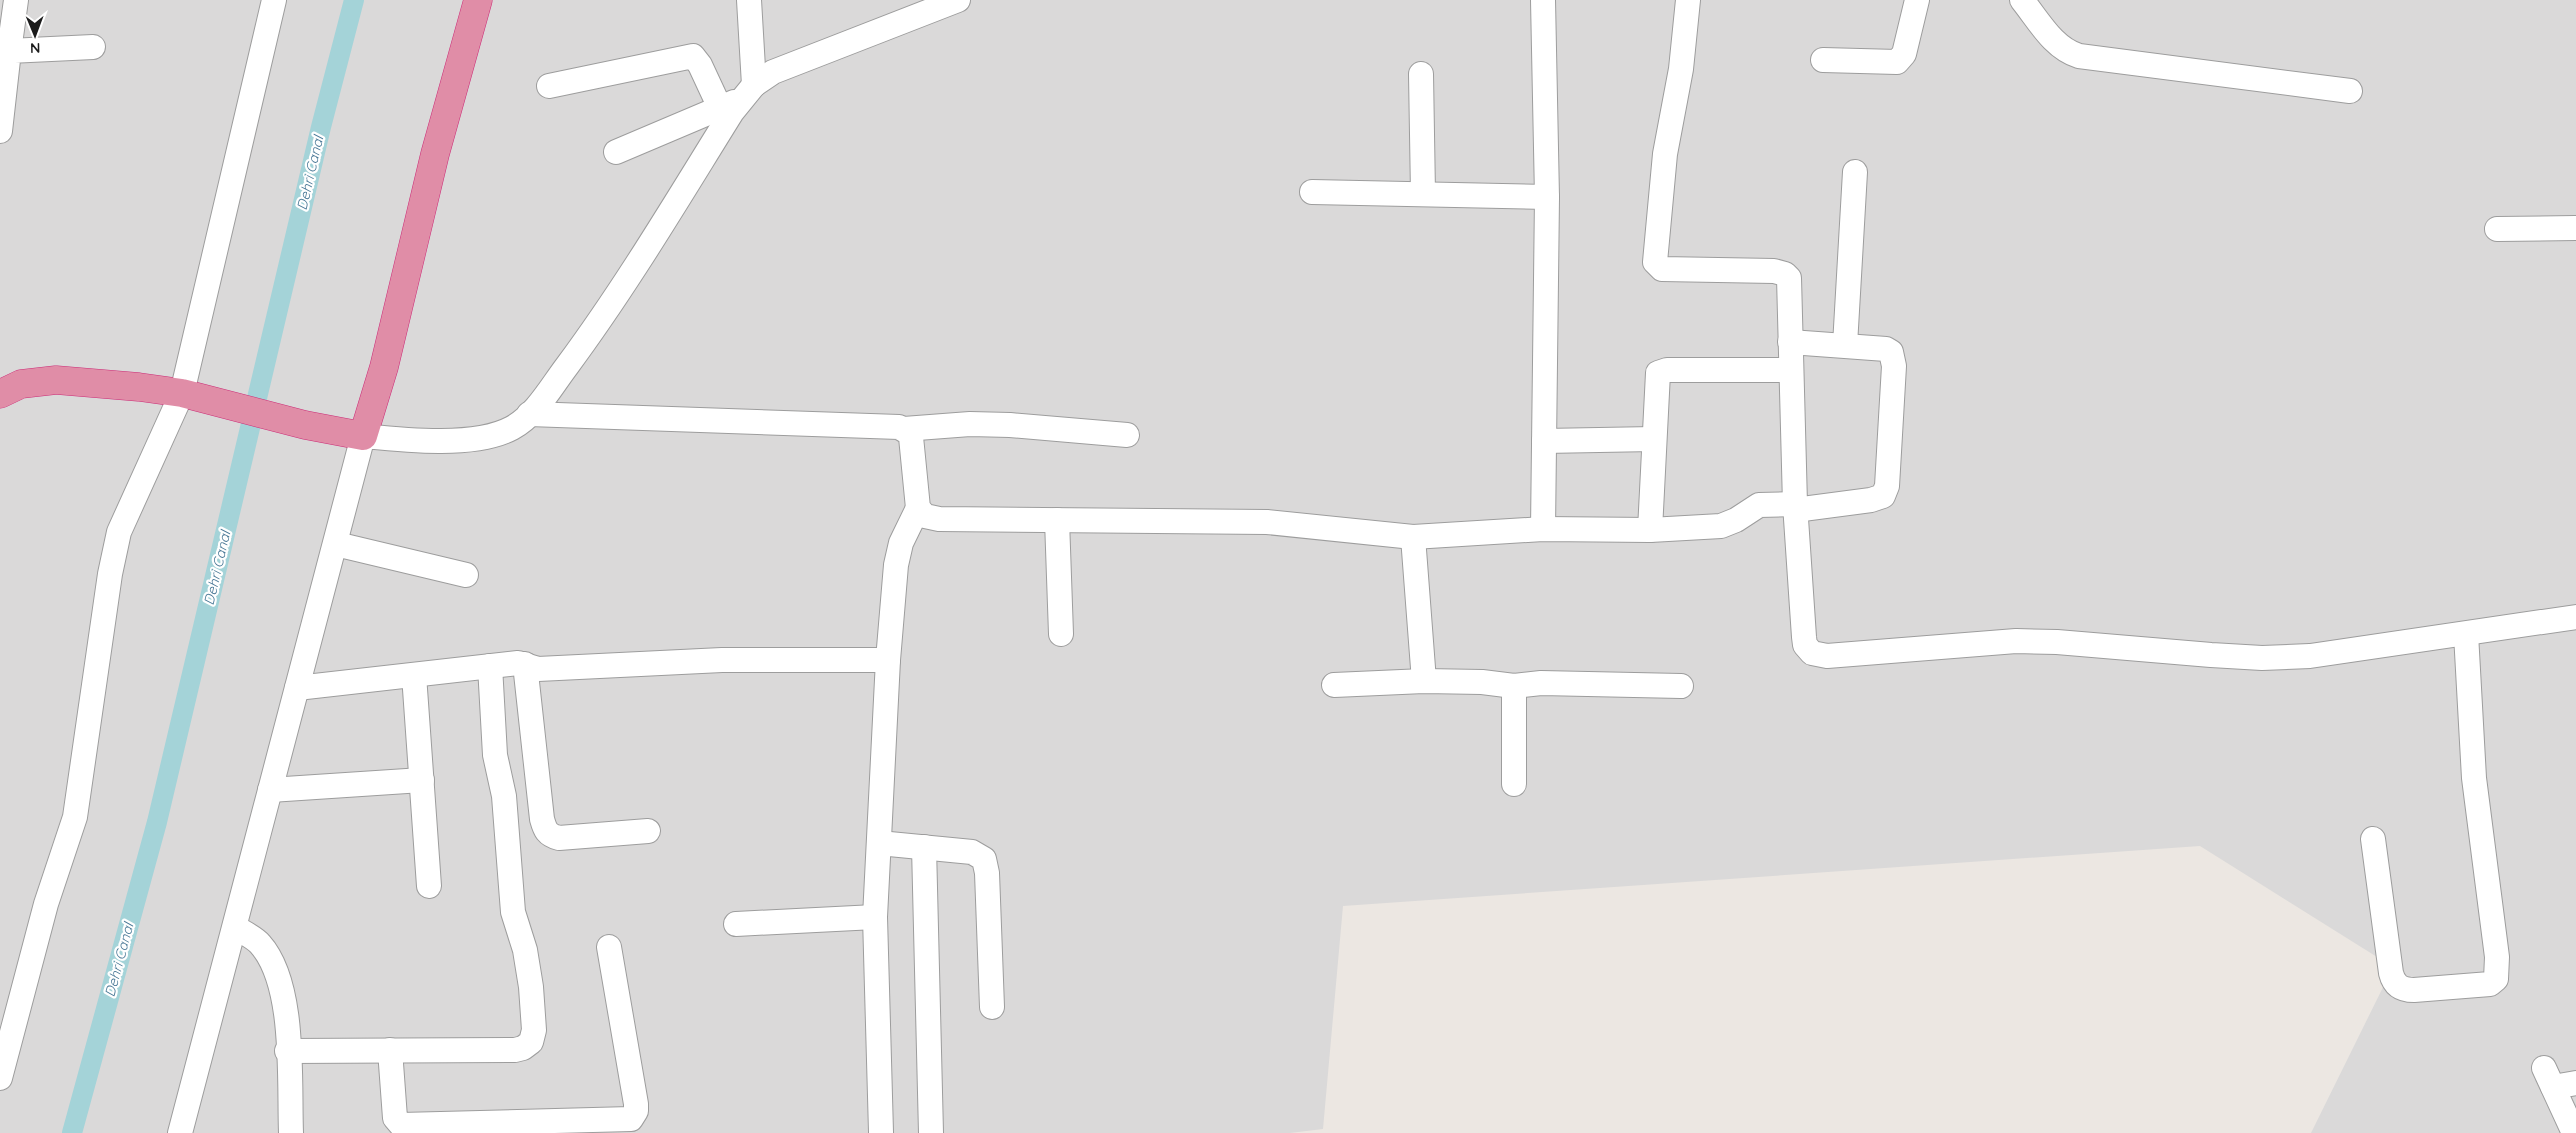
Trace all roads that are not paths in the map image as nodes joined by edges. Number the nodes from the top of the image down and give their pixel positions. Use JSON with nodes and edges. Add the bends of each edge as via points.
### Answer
{"nodes":[{"id":1,"x":16,"y":0,"type":"edge"},
{"id":2,"x":274,"y":0,"type":"edge"},
{"id":3,"x":478,"y":0,"type":"edge"},
{"id":4,"x":749,"y":0,"type":"edge"},
{"id":5,"x":958,"y":0,"type":"edge"},
{"id":6,"x":1543,"y":0,"type":"edge"},
{"id":7,"x":1688,"y":0,"type":"edge"},
{"id":8,"x":1917,"y":0,"type":"edge"},
{"id":9,"x":2022,"y":0,"type":"edge"},
{"id":10,"x":93,"y":46,"type":"dead end"},
{"id":11,"x":9,"y":51,"type":"junction"},
{"id":12,"x":1823,"y":60,"type":"dead end"},
{"id":13,"x":1421,"y":74,"type":"dead end"},
{"id":14,"x":549,"y":86,"type":"dead end"},
{"id":15,"x":2350,"y":91,"type":"dead end"},
{"id":16,"x":748,"y":92,"type":"junction"},
{"id":17,"x":720,"y":108,"type":"junction"},
{"id":18,"x":0,"y":131,"type":"edge"},
{"id":19,"x":616,"y":152,"type":"dead end"},
{"id":20,"x":1855,"y":172,"type":"dead end"},
{"id":21,"x":1312,"y":192,"type":"dead end"},
{"id":22,"x":1423,"y":194,"type":"junction"},
{"id":23,"x":1547,"y":196,"type":"junction"},
{"id":24,"x":2576,"y":228,"type":"edge"},
{"id":25,"x":2497,"y":229,"type":"dead end"},
{"id":26,"x":1790,"y":342,"type":"junction"},
{"id":27,"x":1845,"y":345,"type":"junction"},
{"id":28,"x":1791,"y":370,"type":"junction"},
{"id":29,"x":182,"y":392,"type":"junction"},
{"id":30,"x":0,"y":394,"type":"edge"},
{"id":31,"x":529,"y":414,"type":"junction"},
{"id":32,"x":904,"y":429,"type":"junction"},
{"id":33,"x":1127,"y":435,"type":"dead end"},
{"id":34,"x":363,"y":436,"type":"junction"},
{"id":35,"x":1654,"y":439,"type":"junction"},
{"id":36,"x":1544,"y":441,"type":"junction"},
{"id":37,"x":1795,"y":507,"type":"junction"},
{"id":38,"x":918,"y":508,"type":"junction"},
{"id":39,"x":1056,"y":520,"type":"junction"},
{"id":40,"x":1543,"y":529,"type":"junction"},
{"id":41,"x":1650,"y":530,"type":"junction"},
{"id":42,"x":1413,"y":537,"type":"junction"},
{"id":43,"x":336,"y":544,"type":"junction"},
{"id":44,"x":466,"y":575,"type":"dead end"},
{"id":45,"x":2576,"y":617,"type":"edge"},
{"id":46,"x":1061,"y":634,"type":"dead end"},
{"id":47,"x":2466,"y":634,"type":"junction"},
{"id":48,"x":888,"y":660,"type":"junction"},
{"id":49,"x":525,"y":664,"type":"junction"},
{"id":50,"x":490,"y":666,"type":"junction"},
{"id":51,"x":414,"y":675,"type":"junction"},
{"id":52,"x":1424,"y":681,"type":"junction"},
{"id":53,"x":1334,"y":685,"type":"dead end"},
{"id":54,"x":1514,"y":686,"type":"junction"},
{"id":55,"x":1681,"y":686,"type":"dead end"},
{"id":56,"x":297,"y":688,"type":"junction"},
{"id":57,"x":422,"y":780,"type":"junction"},
{"id":58,"x":1514,"y":784,"type":"dead end"},
{"id":59,"x":270,"y":790,"type":"junction"},
{"id":60,"x":648,"y":831,"type":"dead end"},
{"id":61,"x":2373,"y":839,"type":"dead end"},
{"id":62,"x":879,"y":843,"type":"junction"},
{"id":63,"x":924,"y":847,"type":"junction"},
{"id":64,"x":429,"y":886,"type":"dead end"},
{"id":65,"x":875,"y":917,"type":"junction"},
{"id":66,"x":736,"y":924,"type":"dead end"},
{"id":67,"x":234,"y":926,"type":"junction"},
{"id":68,"x":609,"y":946,"type":"dead end"},
{"id":69,"x":992,"y":1008,"type":"dead end"},
{"id":70,"x":390,"y":1050,"type":"junction"},
{"id":71,"x":288,"y":1051,"type":"junction"},
{"id":72,"x":0,"y":1078,"type":"edge"},
{"id":73,"x":2576,"y":1083,"type":"edge"},
{"id":74,"x":880,"y":1132,"type":"edge"},
{"id":75,"x":180,"y":1133,"type":"edge"},
{"id":76,"x":291,"y":1133,"type":"edge"},
{"id":77,"x":932,"y":1133,"type":"edge"},
{"id":78,"x":2574,"y":1133,"type":"edge"}],
"edges":[{"from":1,"to":11,"type":"street"},
{"from":2,"to":29,"type":"street"},
{"from":3,"to":34,"type":"highway","via":[[435,154],[384,367]]},
{"from":4,"to":16,"type":"street"},
{"from":5,"to":16,"type":"street","via":[[773,72]]},
{"from":6,"to":23,"type":"street"},
{"from":7,"to":26,"type":"street","via":[[1682,69],[1665,154],[1656,265],[1662,269],[1774,271],[1785,274],[1790,282]]},
{"from":8,"to":12,"type":"street","via":[[1904,54],[1897,62]]},
{"from":9,"to":15,"type":"street","via":[[2058,45],[2080,56]]},
{"from":10,"to":11,"type":"street"},
{"from":11,"to":18,"type":"street"},
{"from":13,"to":22,"type":"street"},
{"from":14,"to":17,"type":"street","via":[[693,56]]},
{"from":16,"to":17,"type":"street"},
{"from":16,"to":31,"type":"street","via":[[582,346]]},
{"from":17,"to":19,"type":"street"},
{"from":20,"to":27,"type":"street"},
{"from":21,"to":22,"type":"street"},
{"from":22,"to":23,"type":"street"},
{"from":23,"to":36,"type":"street"},
{"from":24,"to":25,"type":"street"},
{"from":26,"to":27,"type":"street"},
{"from":26,"to":28,"type":"street"},
{"from":27,"to":37,"type":"street","via":[[1886,349],[1893,358],[1886,492],[1878,499]]},
{"from":28,"to":35,"type":"street","via":[[1660,371],[1657,375]]},
{"from":28,"to":37,"type":"street"},
{"from":29,"to":30,"type":"highway","via":[[56,380],[21,384]]},
{"from":29,"to":34,"type":"highway","via":[[305,425]]},
{"from":29,"to":72,"type":"street","via":[[119,532],[75,817],[46,904]]},
{"from":31,"to":32,"type":"street"},
{"from":31,"to":34,"type":"street","via":[[512,428],[456,440],[418,442]]},
{"from":32,"to":33,"type":"street","via":[[970,424],[1010,425]]},
{"from":32,"to":38,"type":"street","via":[[913,444]]},
{"from":34,"to":43,"type":"street"},
{"from":35,"to":36,"type":"street"},
{"from":35,"to":41,"type":"street"},
{"from":36,"to":40,"type":"street"},
{"from":37,"to":41,"type":"street","via":[[1759,505],[1721,526]]},
{"from":37,"to":47,"type":"street","via":[[1804,637],[1808,650],[1818,655],[2016,641],[2262,658],[2320,654]]},
{"from":38,"to":39,"type":"street","via":[[925,516],[938,519]]},
{"from":38,"to":48,"type":"street","via":[[901,543],[896,565]]},
{"from":39,"to":42,"type":"street","via":[[1267,522]]},
{"from":39,"to":46,"type":"street"},
{"from":40,"to":41,"type":"street"},
{"from":40,"to":42,"type":"street"},
{"from":42,"to":52,"type":"street"},
{"from":43,"to":44,"type":"street"},
{"from":43,"to":56,"type":"street"},
{"from":45,"to":47,"type":"street"},
{"from":47,"to":61,"type":"street","via":[[2475,787],[2497,957],[2496,979],[2490,984],[2414,990],[2406,990],[2396,984],[2391,973]]},
{"from":48,"to":49,"type":"street","via":[[722,660],[538,669]]},
{"from":48,"to":62,"type":"street"},
{"from":49,"to":50,"type":"street"},
{"from":49,"to":60,"type":"street","via":[[545,830],[559,838]]},
{"from":50,"to":51,"type":"street"},
{"from":50,"to":70,"type":"street","via":[[495,755],[503,788],[513,912],[528,966],[533,1038],[528,1046],[515,1050]]},
{"from":51,"to":56,"type":"street"},
{"from":51,"to":57,"type":"street"},
{"from":52,"to":53,"type":"street"},
{"from":52,"to":54,"type":"street"},
{"from":54,"to":55,"type":"street","via":[[1541,683]]},
{"from":54,"to":58,"type":"street"},
{"from":56,"to":59,"type":"street"},
{"from":57,"to":59,"type":"street"},
{"from":57,"to":64,"type":"street"},
{"from":59,"to":67,"type":"street"},
{"from":62,"to":63,"type":"street"},
{"from":62,"to":65,"type":"street"},
{"from":63,"to":69,"type":"street","via":[[972,852],[984,859]]},
{"from":63,"to":77,"type":"street"},
{"from":65,"to":66,"type":"street"},
{"from":65,"to":74,"type":"street"},
{"from":67,"to":71,"type":"street","via":[[259,942],[272,960],[285,1006]]},
{"from":67,"to":75,"type":"street"},
{"from":68,"to":70,"type":"street","via":[[636,1104],[636,1111],[630,1119],[401,1124],[395,1118]]},
{"from":70,"to":71,"type":"street"},
{"from":71,"to":76,"type":"street"},
{"from":73,"to":78,"type":"street","via":[[2549,1078]]}]}
